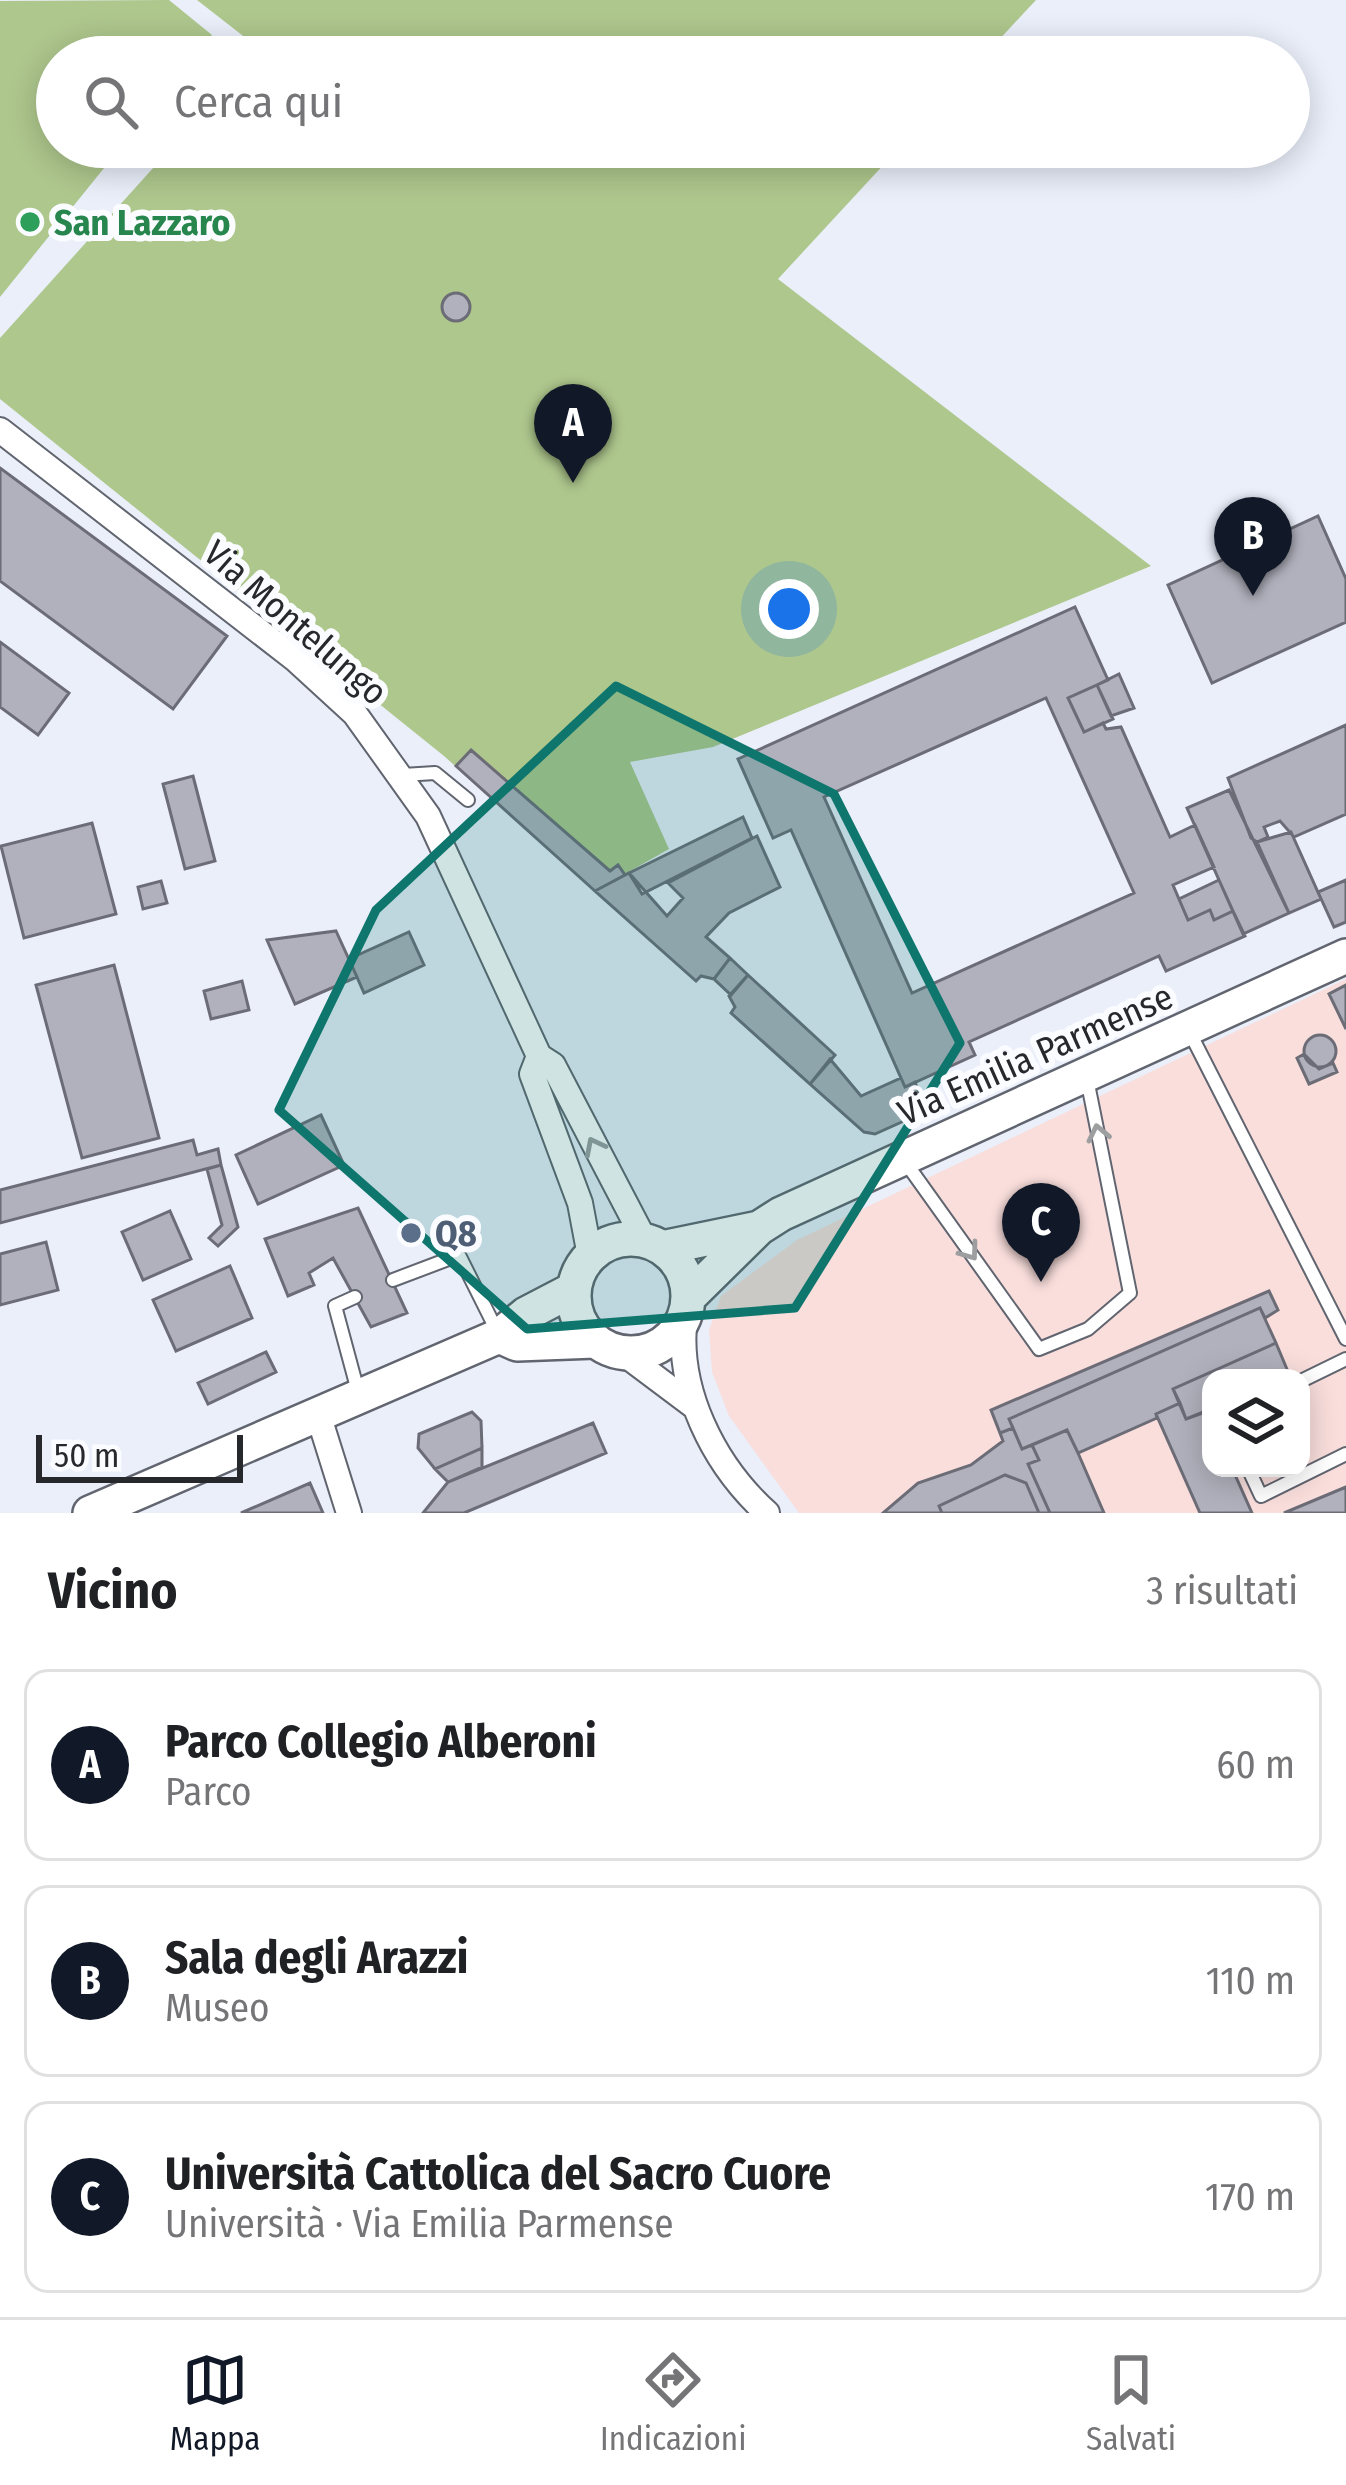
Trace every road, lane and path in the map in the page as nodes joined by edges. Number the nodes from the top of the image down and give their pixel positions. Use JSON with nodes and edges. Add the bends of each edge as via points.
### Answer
{"nodes":[{"id":1,"x":0,"y":430,"type":"edge"},
{"id":2,"x":403,"y":776,"type":"junction"},
{"id":3,"x":468,"y":800,"type":"dead end"},
{"id":4,"x":1346,"y":956,"type":"edge"},
{"id":5,"x":1187,"y":1028,"type":"junction"},
{"id":6,"x":539,"y":1056,"type":"junction"},
{"id":7,"x":1086,"y":1074,"type":"junction"},
{"id":8,"x":902,"y":1157,"type":"junction"},
{"id":9,"x":759,"y":1228,"type":"junction"},
{"id":10,"x":653,"y":1245,"type":"junction"},
{"id":11,"x":590,"y":1256,"type":"junction"},
{"id":12,"x":393,"y":1280,"type":"dead end"},
{"id":13,"x":574,"y":1289,"type":"junction"},
{"id":14,"x":355,"y":1297,"type":"dead end"},
{"id":15,"x":687,"y":1306,"type":"junction"},
{"id":16,"x":499,"y":1336,"type":"junction"},
{"id":17,"x":1346,"y":1339,"type":"edge"},
{"id":18,"x":609,"y":1347,"type":"junction"},
{"id":19,"x":1346,"y":1359,"type":"edge"},
{"id":20,"x":1310,"y":1377,"type":"edge"},
{"id":21,"x":359,"y":1396,"type":"junction"},
{"id":22,"x":695,"y":1408,"type":"junction"},
{"id":23,"x":318,"y":1414,"type":"junction"},
{"id":24,"x":1346,"y":1454,"type":"edge"},
{"id":25,"x":1310,"y":1472,"type":"edge"},
{"id":26,"x":1252,"y":1477,"type":"edge"},
{"id":27,"x":1300,"y":1477,"type":"edge"},
{"id":28,"x":90,"y":1513,"type":"edge"},
{"id":29,"x":349,"y":1513,"type":"edge"},
{"id":30,"x":767,"y":1513,"type":"edge"}],
"edges":[{"from":1,"to":2,"type":"street","name":"Via Montelungo","via":[[296,659]]},
{"from":2,"to":3,"type":"lane","via":[[435,773]]},
{"from":2,"to":6,"type":"street","name":"Via Montelungo","via":[[460,877]]},
{"from":4,"to":5,"type":"main road","name":"Via Emilia Parmense"},
{"from":5,"to":7,"type":"main road","name":"Via Emilia Parmense"},
{"from":5,"to":17,"type":"lane"},
{"from":10,"to":6,"type":"street","name":"Via Montelungo","one_way":true,"via":[[553,1065]]},
{"from":6,"to":11,"type":"street","name":"Via Montelungo","via":[[532,1074],[580,1203]]},
{"from":7,"to":8,"type":"main road","name":"Via Emilia Parmense"},
{"from":8,"to":7,"type":"lane","one_way":true,"via":[[1039,1349],[1088,1329],[1130,1293]]},
{"from":8,"to":9,"type":"main road","name":"Via Emilia Parmense"},
{"from":9,"to":10,"type":"main road","name":"Via Emilia Parmense"},
{"from":9,"to":15,"type":"main road","name":"Via Emilia Parmense"},
{"from":10,"to":11,"type":"main road","name":"Via Emilia Parmense","via":[[615,1241]]},
{"from":10,"to":15,"type":"main road","via":[[682,1269]]},
{"from":11,"to":13,"type":"main road"},
{"from":12,"to":16,"type":"lane","via":[[459,1255]]},
{"from":13,"to":16,"type":"main road","name":"Via Emilia Parmense"},
{"from":13,"to":18,"type":"main road","via":[[578,1318]]},
{"from":14,"to":21,"type":"lane","via":[[335,1306]]},
{"from":15,"to":18,"type":"main road","name":"Via Emilia Parmense","via":[[667,1341],[639,1353]]},
{"from":15,"to":22,"type":"street"},
{"from":16,"to":18,"type":"main road","name":"Via Emilia Parmense","via":[[517,1344]]},
{"from":16,"to":21,"type":"main road","name":"Via Emilia Parmense"},
{"from":18,"to":22,"type":"street"},
{"from":19,"to":20,"type":"lane"},
{"from":21,"to":23,"type":"main road","name":"Via Emilia Parmense"},
{"from":22,"to":30,"type":"street","via":[[716,1454]]},
{"from":23,"to":28,"type":"main road","name":"Via Emilia Parmense"},
{"from":23,"to":29,"type":"street"},
{"from":24,"to":25,"type":"lane"},
{"from":26,"to":27,"type":"lane","via":[[1262,1496]]}]}
